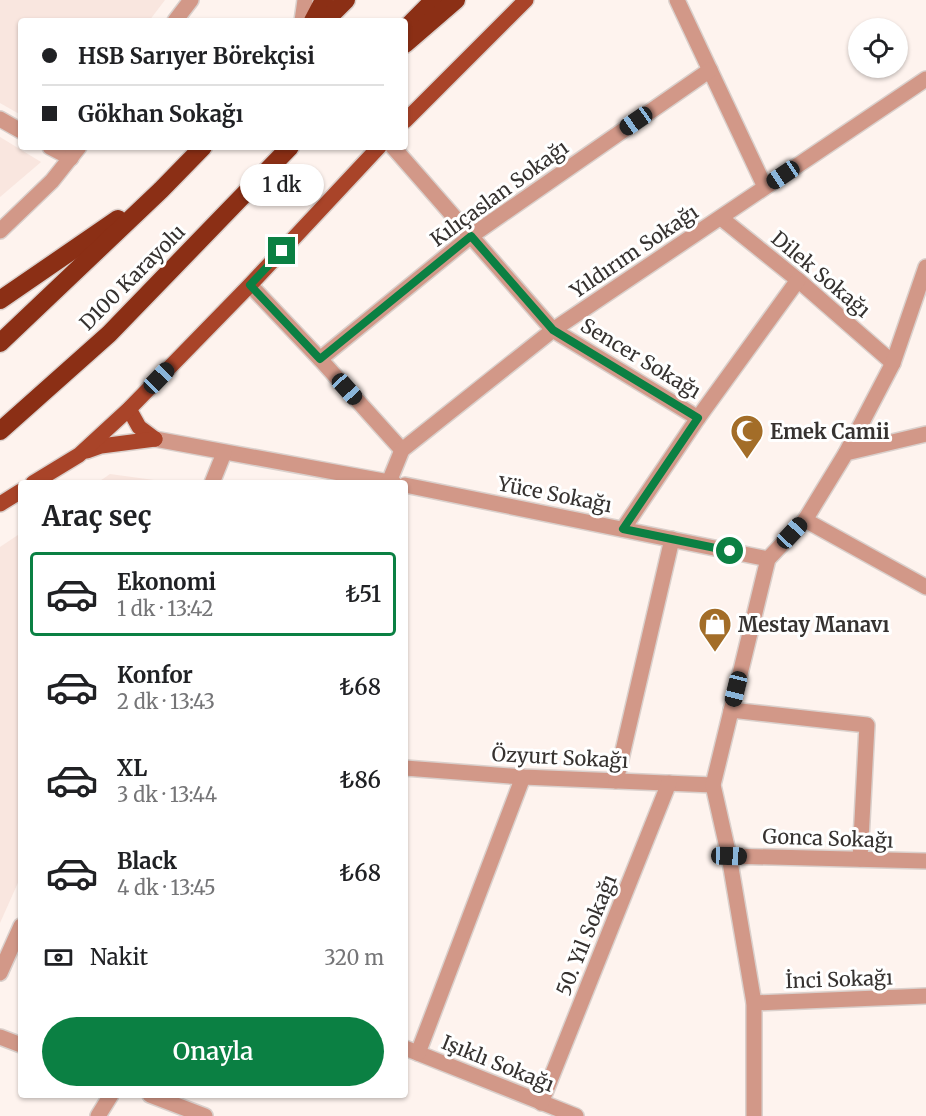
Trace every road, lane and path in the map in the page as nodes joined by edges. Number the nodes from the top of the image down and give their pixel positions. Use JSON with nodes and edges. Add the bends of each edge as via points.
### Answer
{"nodes":[{"id":1,"x":191,"y":0,"type":"edge"},
{"id":2,"x":305,"y":0,"type":"edge"},
{"id":3,"x":324,"y":0,"type":"edge"},
{"id":4,"x":346,"y":0,"type":"edge"},
{"id":5,"x":434,"y":0,"type":"edge"},
{"id":6,"x":456,"y":0,"type":"edge"},
{"id":7,"x":526,"y":0,"type":"edge"},
{"id":8,"x":677,"y":0,"type":"edge"},
{"id":9,"x":177,"y":18,"type":"edge"},
{"id":10,"x":302,"y":18,"type":"edge"},
{"id":11,"x":315,"y":18,"type":"edge"},
{"id":12,"x":328,"y":18,"type":"edge"},
{"id":13,"x":408,"y":26,"type":"edge"},
{"id":14,"x":408,"y":41,"type":"edge"},
{"id":15,"x":710,"y":70,"type":"junction"},
{"id":16,"x":926,"y":79,"type":"edge"},
{"id":17,"x":408,"y":118,"type":"edge"},
{"id":18,"x":0,"y":119,"type":"edge"},
{"id":19,"x":18,"y":129,"type":"edge"},
{"id":20,"x":200,"y":150,"type":"edge"},
{"id":21,"x":287,"y":150,"type":"edge"},
{"id":22,"x":376,"y":150,"type":"edge"},
{"id":23,"x":396,"y":150,"type":"edge"},
{"id":24,"x":75,"y":153,"type":"edge"},
{"id":25,"x":765,"y":186,"type":"junction"},
{"id":26,"x":161,"y":190,"type":"junction"},
{"id":27,"x":721,"y":218,"type":"junction"},
{"id":28,"x":0,"y":231,"type":"edge"},
{"id":29,"x":471,"y":236,"type":"junction"},
{"id":30,"x":926,"y":267,"type":"edge"},
{"id":31,"x":798,"y":280,"type":"junction"},
{"id":32,"x":250,"y":285,"type":"junction"},
{"id":33,"x":0,"y":300,"type":"edge"},
{"id":34,"x":553,"y":330,"type":"junction"},
{"id":35,"x":0,"y":343,"type":"edge"},
{"id":36,"x":320,"y":359,"type":"junction"},
{"id":37,"x":893,"y":363,"type":"junction"},
{"id":38,"x":129,"y":409,"type":"junction"},
{"id":39,"x":698,"y":418,"type":"junction"},
{"id":40,"x":0,"y":431,"type":"edge"},
{"id":41,"x":926,"y":434,"type":"edge"},
{"id":42,"x":155,"y":439,"type":"junction"},
{"id":43,"x":402,"y":450,"type":"junction"},
{"id":44,"x":224,"y":453,"type":"junction"},
{"id":45,"x":846,"y":453,"type":"junction"},
{"id":46,"x":79,"y":454,"type":"junction"},
{"id":47,"x":38,"y":480,"type":"edge"},
{"id":48,"x":213,"y":480,"type":"edge"},
{"id":49,"x":374,"y":480,"type":"edge"},
{"id":50,"x":392,"y":480,"type":"edge"},
{"id":51,"x":408,"y":486,"type":"edge"},
{"id":52,"x":18,"y":493,"type":"edge"},
{"id":53,"x":0,"y":504,"type":"edge"},
{"id":54,"x":805,"y":520,"type":"junction"},
{"id":55,"x":623,"y":529,"type":"junction"},
{"id":56,"x":672,"y":539,"type":"junction"},
{"id":57,"x":768,"y":559,"type":"junction"},
{"id":58,"x":926,"y":587,"type":"edge"},
{"id":59,"x":731,"y":710,"type":"junction"},
{"id":60,"x":408,"y":768,"type":"edge"},
{"id":61,"x":523,"y":777,"type":"junction"},
{"id":62,"x":616,"y":781,"type":"junction"},
{"id":63,"x":669,"y":783,"type":"junction"},
{"id":64,"x":713,"y":785,"type":"junction"},
{"id":65,"x":729,"y":856,"type":"junction"},
{"id":66,"x":860,"y":859,"type":"junction"},
{"id":67,"x":926,"y":861,"type":"edge"},
{"id":68,"x":18,"y":933,"type":"edge"},
{"id":69,"x":0,"y":973,"type":"edge"},
{"id":70,"x":926,"y":996,"type":"edge"},
{"id":71,"x":754,"y":1004,"type":"junction"},
{"id":72,"x":0,"y":1037,"type":"edge"},
{"id":73,"x":18,"y":1044,"type":"edge"},
{"id":74,"x":412,"y":1051,"type":"edge"},
{"id":75,"x":109,"y":1098,"type":"edge"},
{"id":76,"x":158,"y":1098,"type":"edge"},
{"id":77,"x":541,"y":1103,"type":"junction"},
{"id":78,"x":98,"y":1116,"type":"edge"},
{"id":79,"x":205,"y":1116,"type":"edge"},
{"id":80,"x":576,"y":1116,"type":"edge"},
{"id":81,"x":754,"y":1116,"type":"edge"}],
"edges":[{"from":1,"to":9,"type":"street"},
{"from":2,"to":10,"type":"street"},
{"from":3,"to":11,"type":"highway"},
{"from":4,"to":12,"type":"highway"},
{"from":5,"to":13,"type":"highway"},
{"from":6,"to":14,"type":"highway"},
{"from":7,"to":17,"type":"main road"},
{"from":8,"to":15,"type":"street"},
{"from":15,"to":25,"type":"street"},
{"from":15,"to":29,"type":"street","name":"Kılıçaslan Sokağı"},
{"from":16,"to":25,"type":"street","name":"Yıldırım Sokağı"},
{"from":18,"to":19,"type":"street"},
{"from":20,"to":26,"type":"highway"},
{"from":21,"to":40,"type":"highway","name":"D100 Karayolu","via":[[109,334]]},
{"from":22,"to":32,"type":"main road"},
{"from":23,"to":29,"type":"street","name":"Sencer Sokağı"},
{"from":24,"to":28,"type":"street"},
{"from":25,"to":27,"type":"street","name":"Yıldırım Sokağı"},
{"from":26,"to":33,"type":"highway"},
{"from":26,"to":35,"type":"highway"},
{"from":27,"to":31,"type":"street","name":"Dilek Sokağı"},
{"from":27,"to":34,"type":"street","name":"Yıldırım Sokağı"},
{"from":29,"to":34,"type":"street","name":"Sencer Sokağı"},
{"from":29,"to":36,"type":"street","name":"Kılıçaslan Sokağı"},
{"from":30,"to":37,"type":"street"},
{"from":31,"to":37,"type":"street","name":"Dilek Sokağı"},
{"from":31,"to":39,"type":"street"},
{"from":32,"to":36,"type":"street"},
{"from":32,"to":38,"type":"main road"},
{"from":34,"to":39,"type":"street","name":"Sencer Sokağı"},
{"from":34,"to":43,"type":"street","name":"Yıldırım Sokağı"},
{"from":36,"to":43,"type":"street"},
{"from":37,"to":45,"type":"street"},
{"from":38,"to":42,"type":"main road","via":[[139,427]]},
{"from":38,"to":46,"type":"main road"},
{"from":39,"to":55,"type":"street"},
{"from":41,"to":45,"type":"street"},
{"from":42,"to":44,"type":"street"},
{"from":42,"to":46,"type":"main road","via":[[101,446]]},
{"from":43,"to":50,"type":"street","name":"Yıldırım Sokağı"},
{"from":44,"to":48,"type":"street"},
{"from":44,"to":49,"type":"street"},
{"from":45,"to":54,"type":"street"},
{"from":46,"to":47,"type":"main road"},
{"from":51,"to":55,"type":"street","name":"Yüce Sokağı"},
{"from":52,"to":53,"type":"main road"},
{"from":54,"to":57,"type":"street"},
{"from":54,"to":58,"type":"street"},
{"from":55,"to":56,"type":"street","name":"Yüce Sokağı"},
{"from":56,"to":57,"type":"street","name":"Yüce Sokağı"},
{"from":56,"to":62,"type":"street"},
{"from":57,"to":59,"type":"street"},
{"from":59,"to":64,"type":"street"},
{"from":59,"to":66,"type":"street","via":[[867,725]]},
{"from":60,"to":61,"type":"street","name":"Özyurt Sokağı"},
{"from":61,"to":62,"type":"street","name":"Özyurt Sokağı"},
{"from":61,"to":74,"type":"street"},
{"from":62,"to":63,"type":"street","name":"Özyurt Sokağı"},
{"from":63,"to":64,"type":"street","name":"Özyurt Sokağı"},
{"from":63,"to":77,"type":"street","name":"50. Yıl Sokağı"},
{"from":64,"to":65,"type":"street"},
{"from":65,"to":66,"type":"street","name":"Gonca Sokağı"},
{"from":65,"to":71,"type":"street"},
{"from":66,"to":67,"type":"street","name":"Gonca Sokağı"},
{"from":68,"to":69,"type":"street"},
{"from":70,"to":71,"type":"street","name":"İnci Sokağı"},
{"from":71,"to":81,"type":"street"},
{"from":72,"to":73,"type":"street"},
{"from":74,"to":77,"type":"street","name":"Işıklı Sokağı"},
{"from":75,"to":78,"type":"street"},
{"from":76,"to":79,"type":"street"},
{"from":77,"to":80,"type":"street","name":"Işıklı Sokağı"}]}
